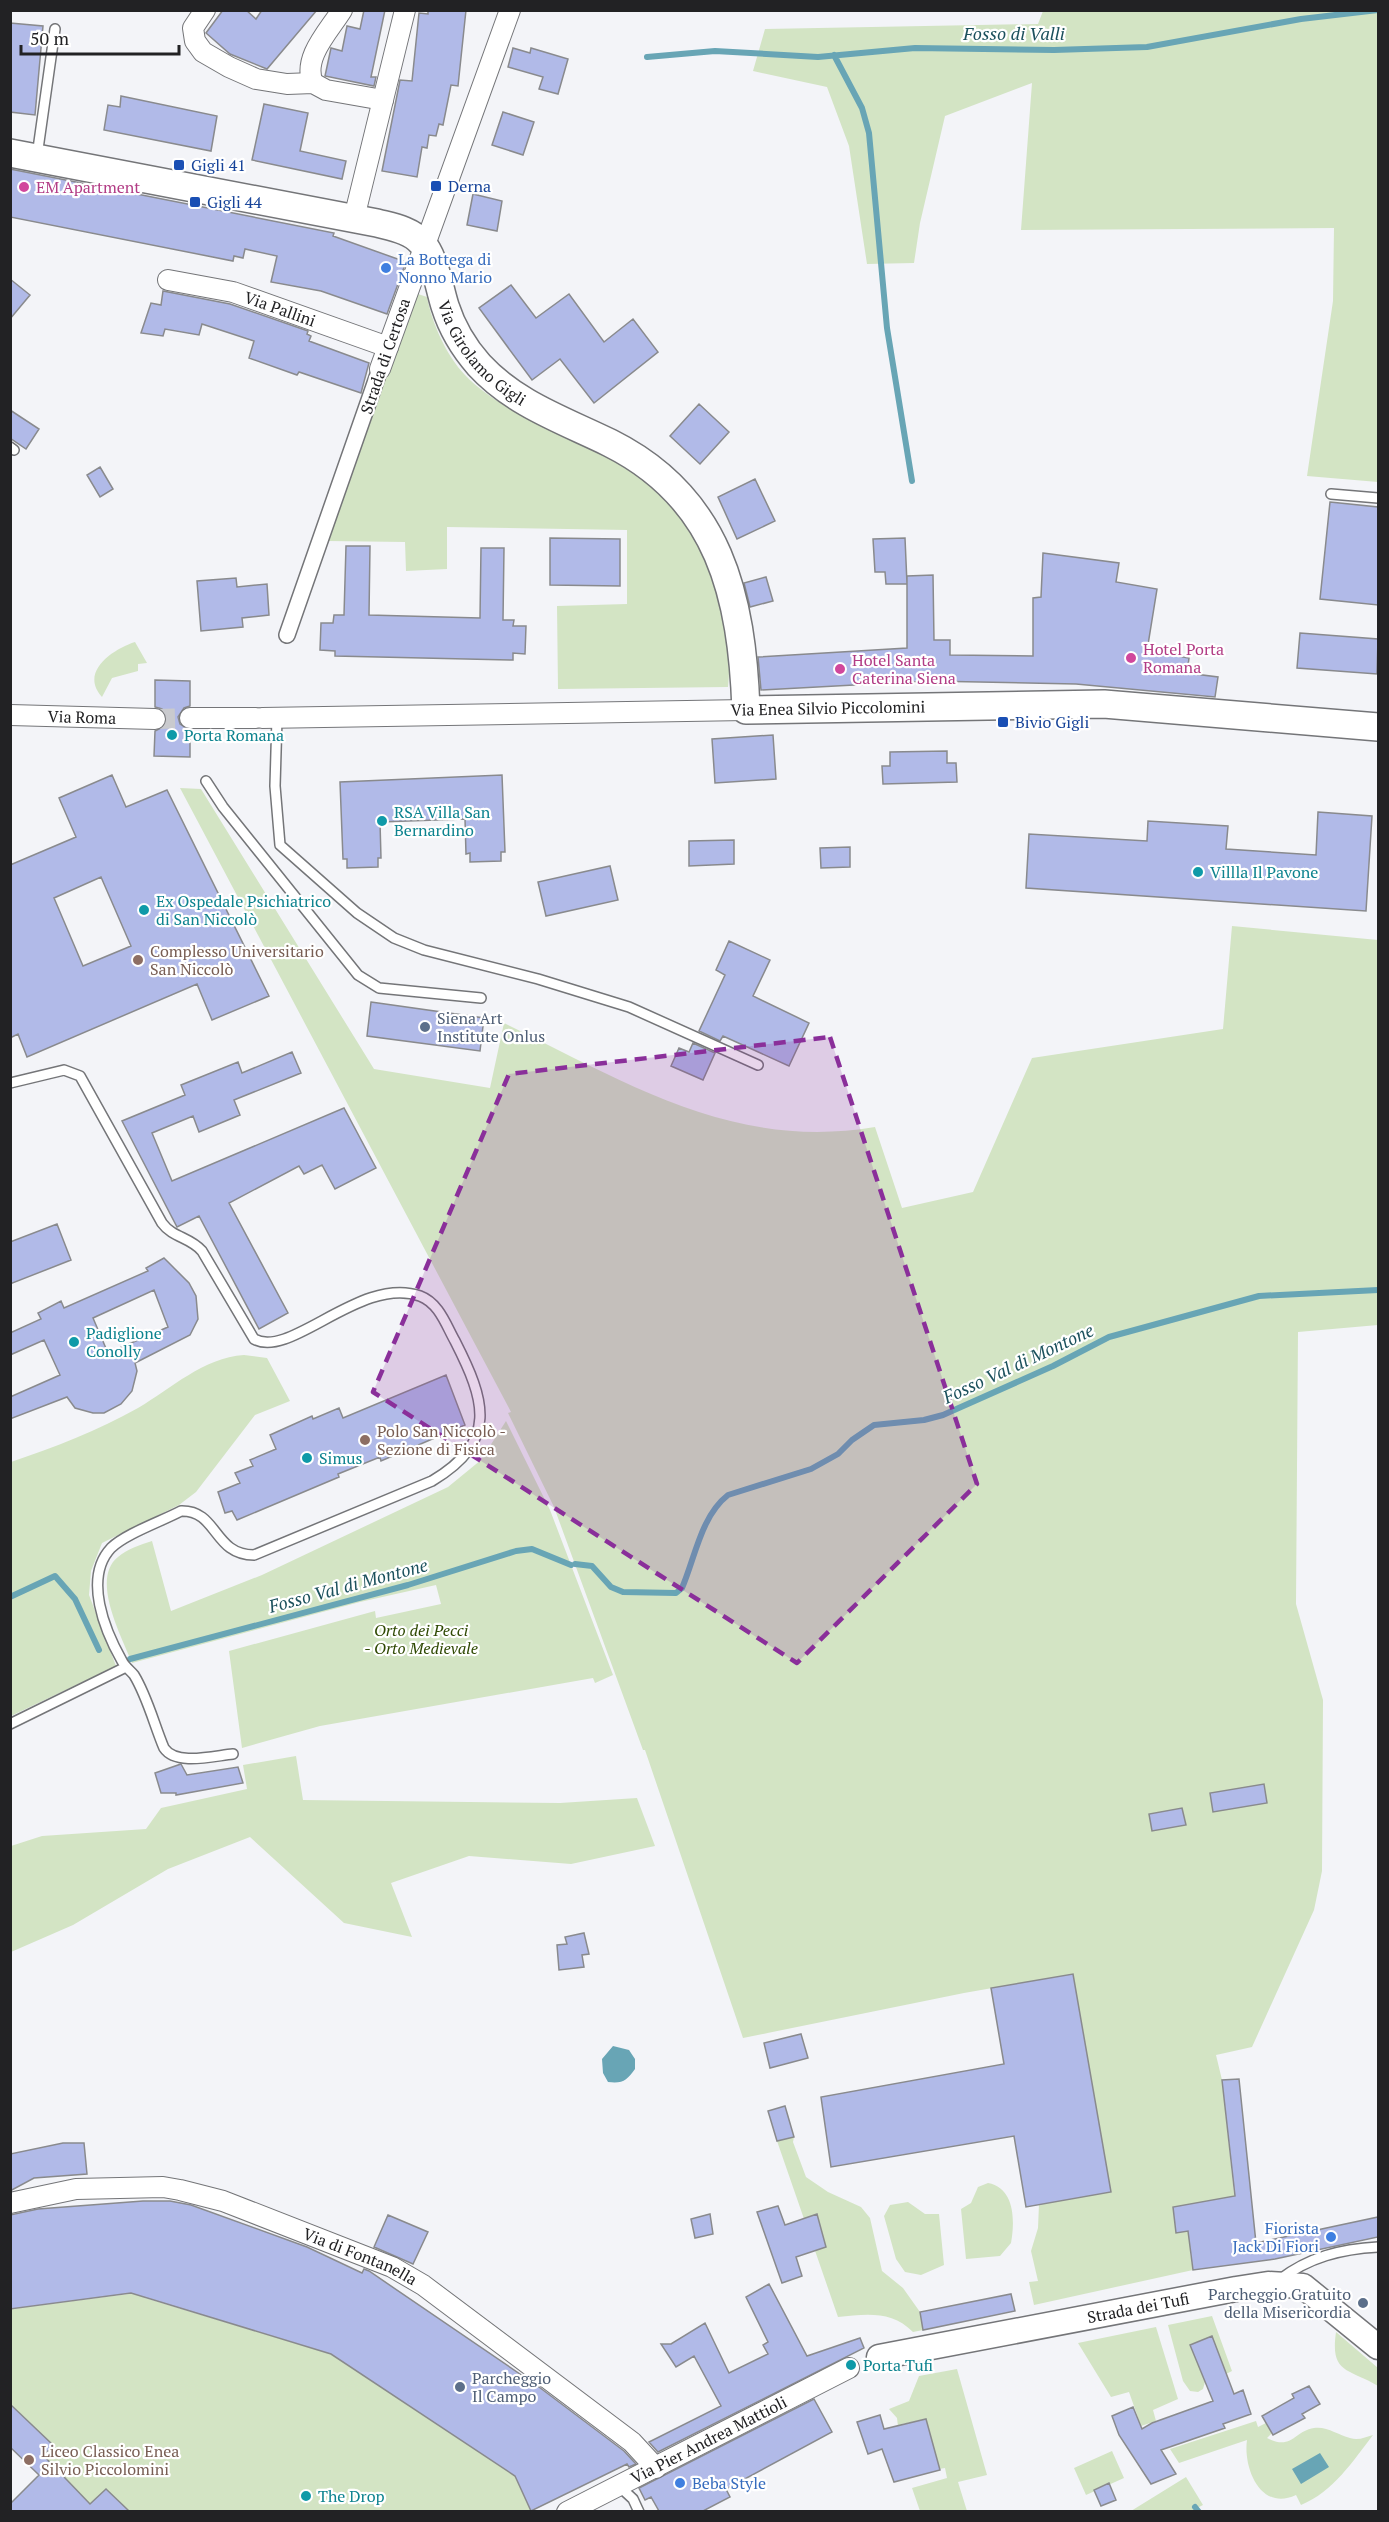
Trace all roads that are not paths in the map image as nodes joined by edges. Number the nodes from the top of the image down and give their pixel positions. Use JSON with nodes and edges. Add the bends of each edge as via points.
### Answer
{"nodes":[{"id":1,"x":205,"y":10,"type":"edge"},
{"id":2,"x":342,"y":10,"type":"edge"},
{"id":3,"x":405,"y":10,"type":"edge"},
{"id":4,"x":510,"y":10,"type":"edge"},
{"id":5,"x":55,"y":28,"type":"dead end"},
{"id":6,"x":314,"y":83,"type":"junction"},
{"id":7,"x":383,"y":100,"type":"junction"},
{"id":8,"x":23,"y":156,"type":"edge"},
{"id":9,"x":354,"y":218,"type":"junction"},
{"id":10,"x":424,"y":245,"type":"junction"},
{"id":11,"x":168,"y":280,"type":"dead end"},
{"id":12,"x":388,"y":347,"type":"junction"},
{"id":13,"x":380,"y":369,"type":"joint"},
{"id":14,"x":1331,"y":494,"type":"dead end"},
{"id":15,"x":1378,"y":498,"type":"edge"},
{"id":16,"x":287,"y":635,"type":"dead end"},
{"id":17,"x":746,"y":710,"type":"junction"},
{"id":18,"x":10,"y":715,"type":"edge"},
{"id":19,"x":190,"y":718,"type":"tunnel mouth"},
{"id":20,"x":265,"y":718,"type":"junction"},
{"id":21,"x":155,"y":719,"type":"tunnel mouth"},
{"id":22,"x":1378,"y":727,"type":"edge"},
{"id":23,"x":206,"y":781,"type":"dead end"},
{"id":24,"x":481,"y":998,"type":"dead end"},
{"id":25,"x":758,"y":1065,"type":"dead end"},
{"id":26,"x":10,"y":1083,"type":"edge"},
{"id":27,"x":126,"y":1667,"type":"junction"},
{"id":28,"x":10,"y":1724,"type":"edge"},
{"id":29,"x":233,"y":1754,"type":"dead end"},
{"id":30,"x":10,"y":2203,"type":"edge"},
{"id":31,"x":1378,"y":2247,"type":"edge"},
{"id":32,"x":1275,"y":2284,"type":"junction"},
{"id":33,"x":1378,"y":2347,"type":"edge"},
{"id":34,"x":879,"y":2357,"type":"joint"},
{"id":35,"x":656,"y":2468,"type":"junction"},
{"id":36,"x":619,"y":2486,"type":"junction"},
{"id":37,"x":567,"y":2511,"type":"edge"},
{"id":38,"x":639,"y":2511,"type":"edge"}],
"edges":[{"from":1,"to":6,"type":"street","via":[[193,28],[193,38],[216,61],[268,82]]},
{"from":2,"to":6,"type":"street","via":[[312,60],[310,76]]},
{"from":3,"to":7,"type":"street"},
{"from":4,"to":10,"type":"street","name":"Strada di Certosa"},
{"from":5,"to":8,"type":"lane"},
{"from":6,"to":7,"type":"street","via":[[326,90]]},
{"from":7,"to":9,"type":"street"},
{"from":8,"to":9,"type":"main road"},
{"from":9,"to":10,"type":"main road","via":[[399,229]]},
{"from":10,"to":12,"type":"street","name":"Strada di Certosa"},
{"from":10,"to":17,"type":"main road","name":"Via Girolamo Gigli","via":[[458,336],[493,380],[516,398],[648,466],[696,512],[713,543],[731,593],[742,652]]},
{"from":11,"to":12,"type":"street","name":"Via Pallini","via":[[233,292]]},
{"from":12,"to":13,"type":"street","name":"Strada di Certosa"},
{"from":13,"to":16,"type":"street","name":"Strada di Certosa"},
{"from":14,"to":15,"type":"lane"},
{"from":17,"to":20,"type":"street","name":"Via Enea Silvio Piccolomini"},
{"from":17,"to":22,"type":"main road","name":"Via Enea Silvio Piccolomini","via":[[1104,704]]},
{"from":18,"to":21,"type":"street","name":"Via Roma"},
{"from":19,"to":20,"type":"street"},
{"from":20,"to":25,"type":"lane","via":[[280,845],[373,925],[424,950],[629,1007]]},
{"from":23,"to":24,"type":"lane","via":[[358,975],[379,988]]},
{"from":26,"to":27,"type":"lane","via":[[64,1070],[80,1076],[162,1223],[170,1234],[189,1240],[202,1251],[254,1339],[267,1344],[286,1339],[372,1296],[394,1292],[419,1296],[429,1300],[444,1320],[478,1389],[478,1430],[464,1454],[432,1481],[262,1553],[246,1555],[232,1551],[203,1516],[190,1511],[181,1511],[112,1546],[99,1575],[100,1604]]},
{"from":27,"to":28,"type":"lane"},
{"from":27,"to":29,"type":"lane","via":[[134,1676],[168,1754],[187,1758]]},
{"from":30,"to":35,"type":"street","name":"Via di Fontanella","via":[[62,2191],[162,2187],[223,2201],[392,2267],[423,2285],[632,2442]]},
{"from":31,"to":32,"type":"lane","via":[[1322,2256],[1299,2266]]},
{"from":32,"to":33,"type":"street","name":"Strada dei Tufi","via":[[1294,2284],[1309,2290]]},
{"from":32,"to":34,"type":"street","name":"Strada dei Tufi"},
{"from":34,"to":35,"type":"street","name":"Via Pier Andrea Mattioli","via":[[852,2367]]},
{"from":35,"to":36,"type":"street","name":"Via Pier Andrea Mattioli"},
{"from":36,"to":37,"type":"street","name":"Via Pier Andrea Mattioli"},
{"from":36,"to":38,"type":"lane"}]}
